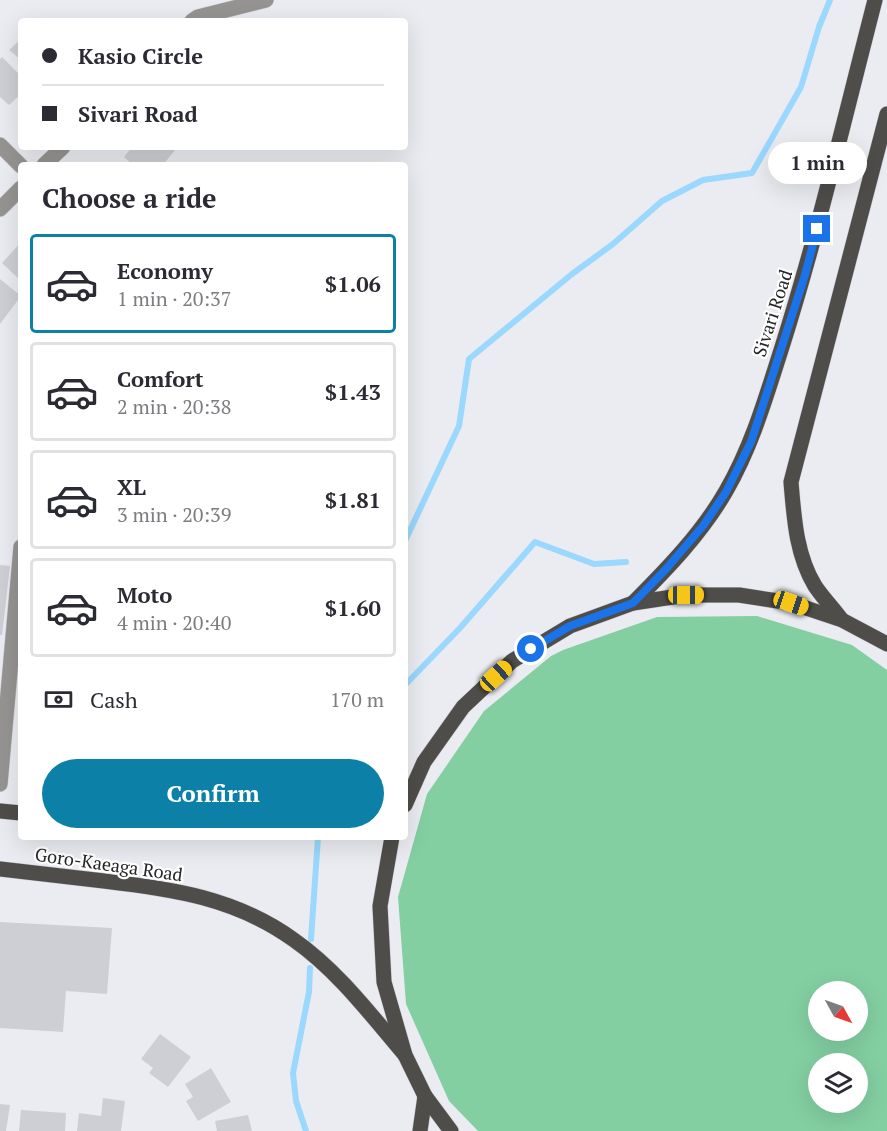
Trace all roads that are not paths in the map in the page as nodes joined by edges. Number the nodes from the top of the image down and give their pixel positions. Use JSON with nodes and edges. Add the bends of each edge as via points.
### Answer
{"nodes":[{"id":1,"x":266,"y":0,"type":"edge"},
{"id":2,"x":875,"y":0,"type":"edge"},
{"id":3,"x":196,"y":18,"type":"edge"},
{"id":4,"x":887,"y":114,"type":"edge"},
{"id":5,"x":0,"y":146,"type":"edge"},
{"id":6,"x":60,"y":150,"type":"edge"},
{"id":7,"x":47,"y":162,"type":"edge"},
{"id":8,"x":18,"y":163,"type":"edge"},
{"id":9,"x":18,"y":191,"type":"edge"},
{"id":10,"x":0,"y":209,"type":"edge"},
{"id":11,"x":18,"y":581,"type":"edge"},
{"id":12,"x":633,"y":603,"type":"junction"},
{"id":13,"x":842,"y":620,"type":"junction"},
{"id":14,"x":887,"y":644,"type":"edge"},
{"id":15,"x":423,"y":762,"type":"junction"},
{"id":16,"x":408,"y":771,"type":"edge"},
{"id":17,"x":0,"y":784,"type":"edge"},
{"id":18,"x":408,"y":798,"type":"edge"},
{"id":19,"x":0,"y":811,"type":"edge"},
{"id":20,"x":18,"y":813,"type":"edge"},
{"id":21,"x":391,"y":840,"type":"edge"},
{"id":22,"x":0,"y":869,"type":"edge"},
{"id":23,"x":405,"y":1055,"type":"junction"},
{"id":24,"x":425,"y":1096,"type":"junction"},
{"id":25,"x":420,"y":1131,"type":"edge"},
{"id":26,"x":451,"y":1131,"type":"edge"}],
"edges":[{"from":1,"to":3,"type":"street"},
{"from":2,"to":12,"type":"main road","name":"Sivari Road","via":[[805,275],[751,442],[726,492],[703,526]]},
{"from":4,"to":13,"type":"main road","via":[[791,482],[794,529],[804,561],[814,585]]},
{"from":5,"to":8,"type":"street"},
{"from":6,"to":7,"type":"street"},
{"from":9,"to":10,"type":"street"},
{"from":11,"to":17,"type":"street"},
{"from":12,"to":13,"type":"main road","via":[[686,595],[739,594],[791,603]]},
{"from":12,"to":15,"type":"main road","via":[[570,626],[512,661],[463,707]]},
{"from":13,"to":14,"type":"main road"},
{"from":15,"to":16,"type":"main road"},
{"from":15,"to":18,"type":"main road"},
{"from":19,"to":20,"type":"main road"},
{"from":21,"to":23,"type":"main road","via":[[380,906],[384,982]]},
{"from":22,"to":23,"type":"main road","name":"Goro-Kaeaga Road","via":[[169,889],[239,908],[295,940],[326,967]]},
{"from":23,"to":24,"type":"main road"},
{"from":24,"to":25,"type":"main road"},
{"from":24,"to":26,"type":"main road"}]}
